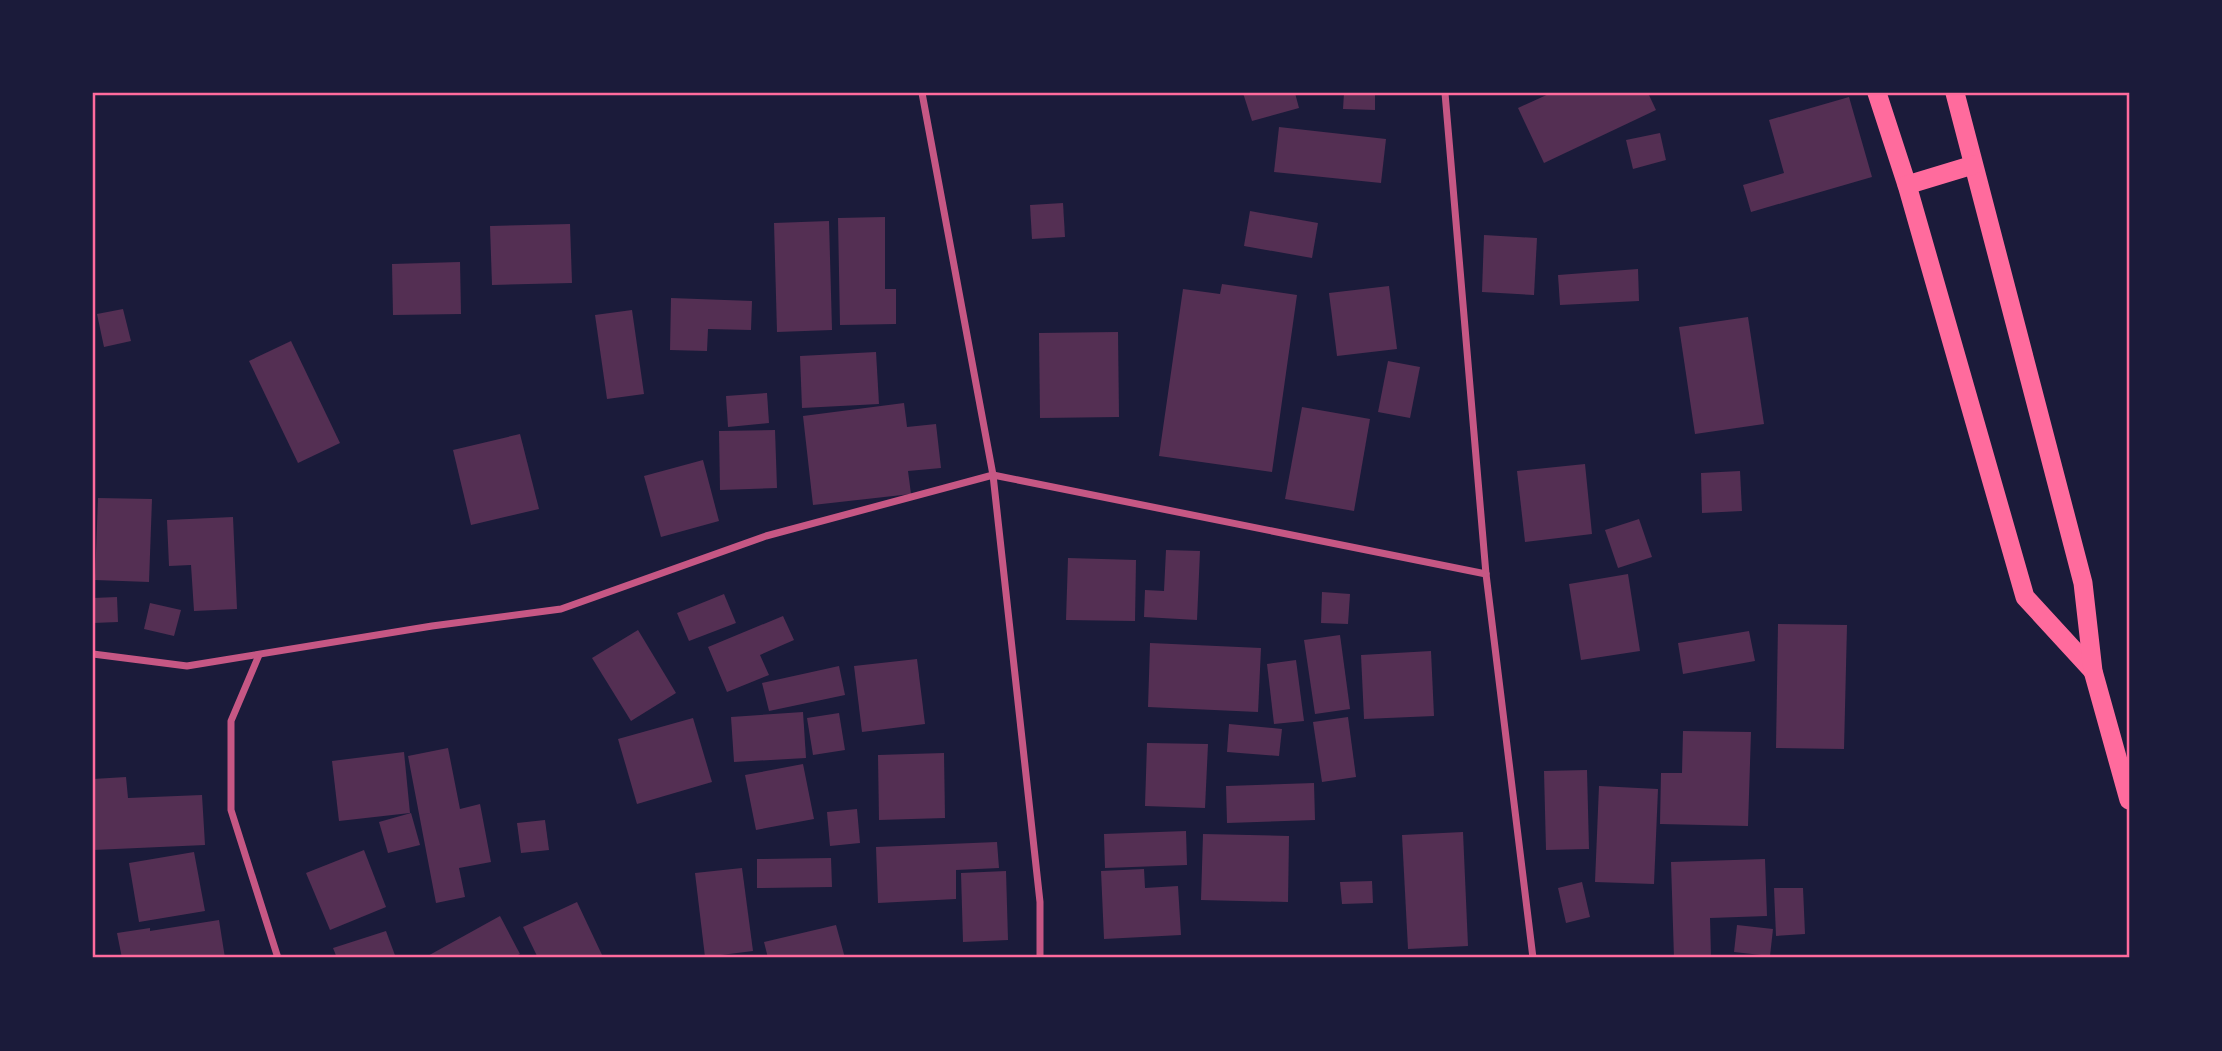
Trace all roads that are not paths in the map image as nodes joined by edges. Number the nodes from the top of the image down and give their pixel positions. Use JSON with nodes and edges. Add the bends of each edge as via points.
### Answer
{"nodes":[{"id":1,"x":922,"y":93,"type":"edge"},
{"id":2,"x":1445,"y":93,"type":"edge"},
{"id":3,"x":1877,"y":93,"type":"edge"},
{"id":4,"x":1955,"y":93,"type":"edge"},
{"id":5,"x":1973,"y":165,"type":"junction"},
{"id":6,"x":1907,"y":185,"type":"junction"},
{"id":7,"x":993,"y":475,"type":"junction"},
{"id":8,"x":1486,"y":574,"type":"junction"},
{"id":9,"x":93,"y":654,"type":"edge"},
{"id":10,"x":259,"y":655,"type":"junction"},
{"id":11,"x":2093,"y":671,"type":"junction"},
{"id":12,"x":2129,"y":800,"type":"edge"},
{"id":13,"x":278,"y":958,"type":"edge"},
{"id":14,"x":1040,"y":958,"type":"edge"},
{"id":15,"x":1533,"y":958,"type":"edge"}],
"edges":[{"from":1,"to":7,"type":"street"},
{"from":2,"to":8,"type":"street"},
{"from":3,"to":6,"type":"highway"},
{"from":4,"to":5,"type":"highway"},
{"from":5,"to":6,"type":"highway"},
{"from":5,"to":11,"type":"highway","via":[[2083,583]]},
{"from":6,"to":11,"type":"highway","via":[[2025,597]]},
{"from":7,"to":8,"type":"street"},
{"from":7,"to":10,"type":"street","via":[[766,536],[561,608]]},
{"from":7,"to":14,"type":"street","via":[[1040,902]]},
{"from":8,"to":15,"type":"street"},
{"from":9,"to":10,"type":"street","via":[[187,666]]},
{"from":10,"to":13,"type":"street","via":[[231,721],[231,810]]},
{"from":11,"to":12,"type":"highway"}]}
